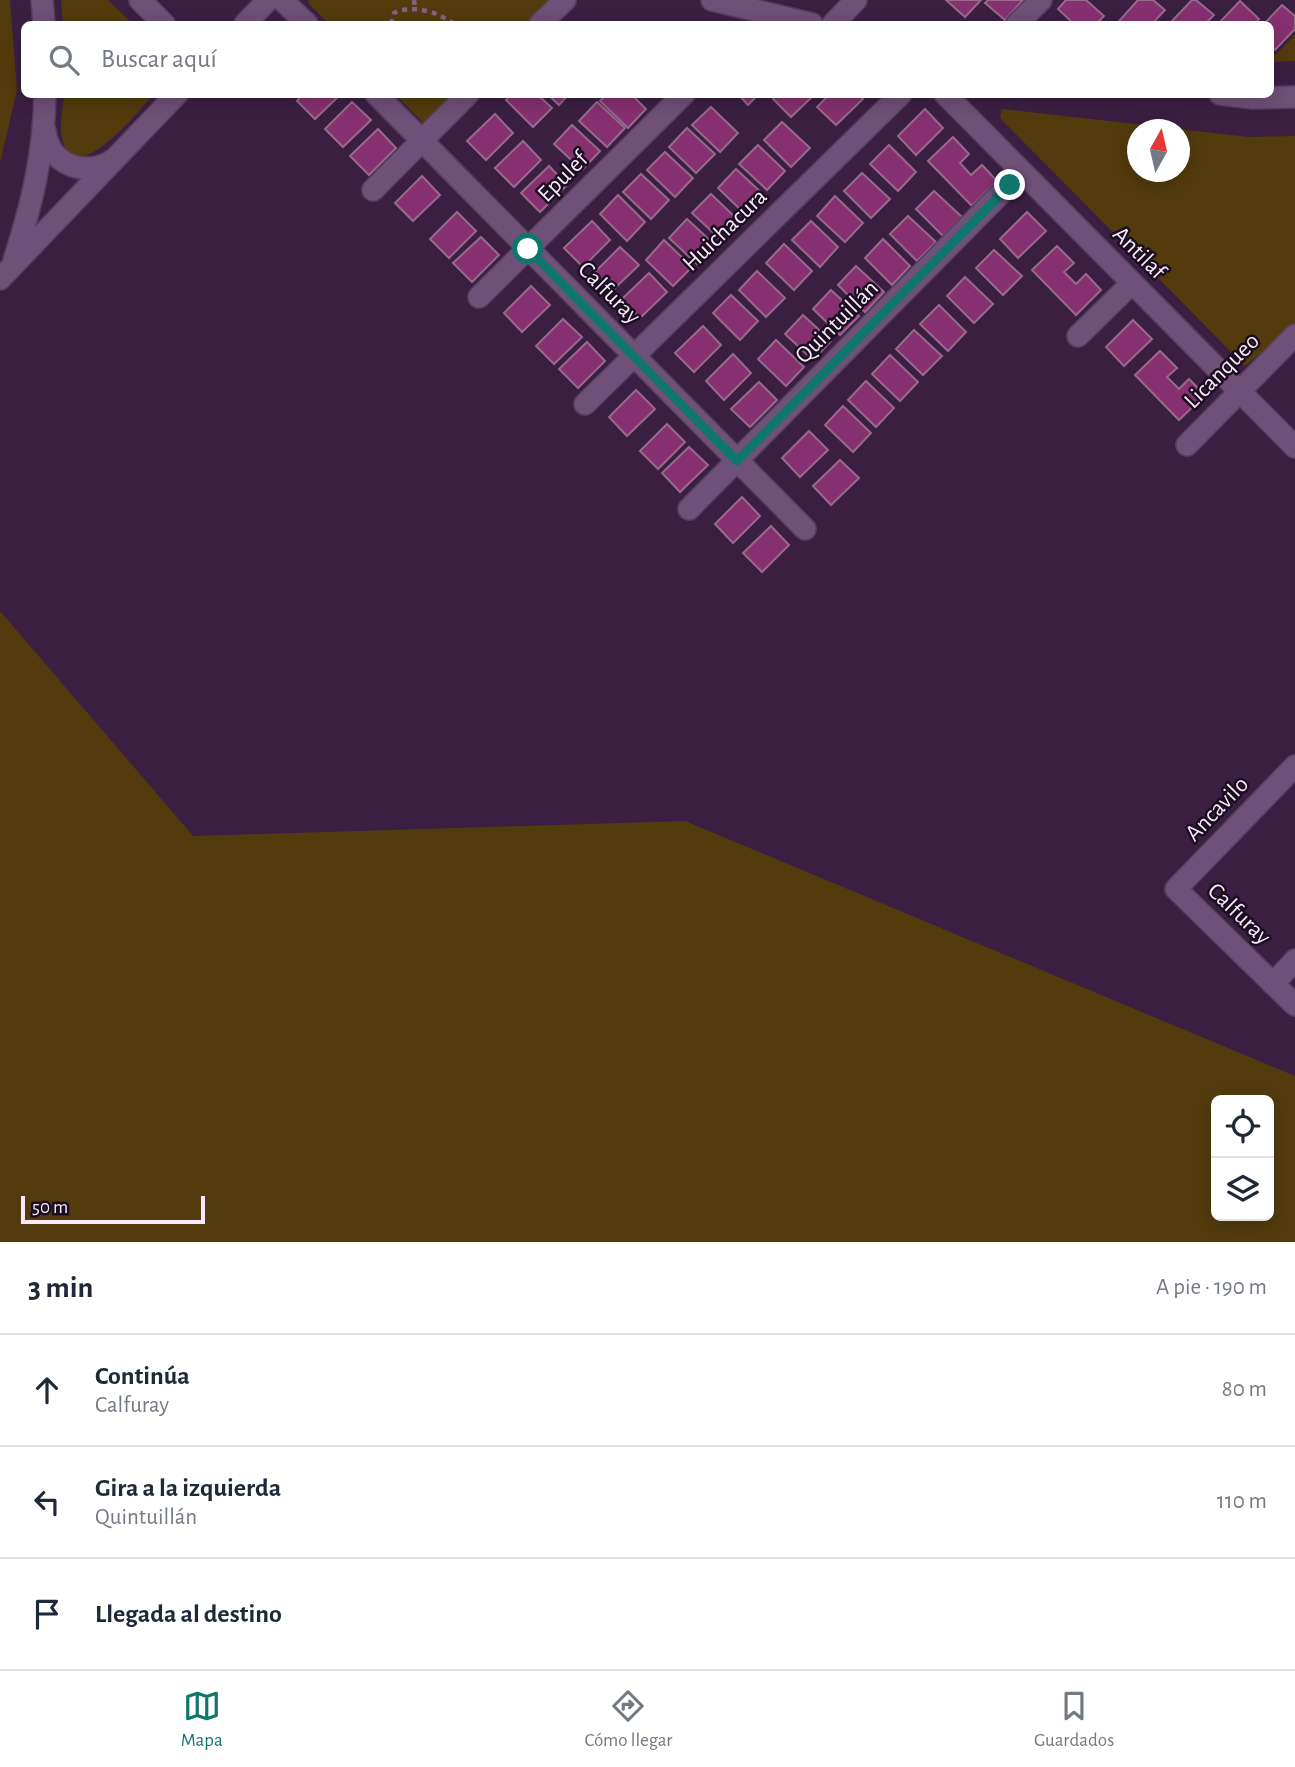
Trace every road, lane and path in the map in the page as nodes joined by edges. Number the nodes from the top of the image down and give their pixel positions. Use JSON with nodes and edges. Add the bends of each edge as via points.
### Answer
{"nodes":[{"id":1,"x":140,"y":0,"type":"edge"},
{"id":2,"x":268,"y":0,"type":"edge"},
{"id":3,"x":282,"y":0,"type":"edge"},
{"id":4,"x":414,"y":0,"type":"edge"},
{"id":5,"x":565,"y":0,"type":"edge"},
{"id":6,"x":712,"y":0,"type":"edge"},
{"id":7,"x":1041,"y":0,"type":"edge"},
{"id":8,"x":855,"y":1,"type":"edge"},
{"id":9,"x":415,"y":9,"type":"junction"},
{"id":10,"x":760,"y":19,"type":"edge"},
{"id":11,"x":161,"y":21,"type":"edge"},
{"id":12,"x":247,"y":21,"type":"edge"},
{"id":13,"x":304,"y":21,"type":"edge"},
{"id":14,"x":392,"y":21,"type":"edge"},
{"id":15,"x":449,"y":21,"type":"edge"},
{"id":16,"x":543,"y":21,"type":"edge"},
{"id":17,"x":781,"y":21,"type":"edge"},
{"id":18,"x":836,"y":21,"type":"edge"},
{"id":19,"x":1020,"y":21,"type":"edge"},
{"id":20,"x":1295,"y":97,"type":"edge"},
{"id":21,"x":45,"y":98,"type":"edge"},
{"id":22,"x":173,"y":98,"type":"edge"},
{"id":23,"x":380,"y":98,"type":"edge"},
{"id":24,"x":464,"y":98,"type":"edge"},
{"id":25,"x":680,"y":98,"type":"edge"},
{"id":26,"x":897,"y":98,"type":"edge"},
{"id":27,"x":950,"y":98,"type":"edge"},
{"id":28,"x":1274,"y":98,"type":"edge"},
{"id":29,"x":44,"y":125,"type":"junction"},
{"id":30,"x":421,"y":141,"type":"junction"},
{"id":31,"x":119,"y":156,"type":"junction"},
{"id":32,"x":1023,"y":172,"type":"junction"},
{"id":33,"x":373,"y":190,"type":"dead end"},
{"id":34,"x":528,"y":249,"type":"junction"},
{"id":35,"x":6,"y":273,"type":"edge"},
{"id":36,"x":1132,"y":283,"type":"junction"},
{"id":37,"x":479,"y":297,"type":"dead end"},
{"id":38,"x":1295,"y":335,"type":"edge"},
{"id":39,"x":1078,"y":336,"type":"dead end"},
{"id":40,"x":634,"y":356,"type":"junction"},
{"id":41,"x":1239,"y":391,"type":"junction"},
{"id":42,"x":585,"y":404,"type":"dead end"},
{"id":43,"x":1186,"y":444,"type":"dead end"},
{"id":44,"x":1295,"y":447,"type":"edge"},
{"id":45,"x":737,"y":461,"type":"junction"},
{"id":46,"x":689,"y":509,"type":"dead end"},
{"id":47,"x":805,"y":529,"type":"dead end"},
{"id":48,"x":1295,"y":766,"type":"edge"},
{"id":49,"x":1176,"y":889,"type":"joint"},
{"id":50,"x":1295,"y":960,"type":"edge"},
{"id":51,"x":1273,"y":984,"type":"junction"},
{"id":52,"x":1295,"y":1005,"type":"edge"}],
"edges":[{"from":1,"to":11,"type":"street"},
{"from":2,"to":12,"type":"street"},
{"from":3,"to":13,"type":"street"},
{"from":4,"to":9,"type":"path"},
{"from":5,"to":16,"type":"street"},
{"from":6,"to":10,"type":"street"},
{"from":7,"to":19,"type":"street"},
{"from":8,"to":18,"type":"street"},
{"from":9,"to":14,"type":"path","via":[[394,13]]},
{"from":9,"to":15,"type":"path"},
{"from":10,"to":17,"type":"street"},
{"from":20,"to":28,"type":"street"},
{"from":21,"to":29,"type":"street"},
{"from":22,"to":31,"type":"street"},
{"from":23,"to":30,"type":"street","name":"Calfuray"},
{"from":24,"to":30,"type":"street"},
{"from":25,"to":34,"type":"street","name":"Epulef"},
{"from":26,"to":40,"type":"street","name":"Huichacura"},
{"from":27,"to":32,"type":"street","name":"Antilaf"},
{"from":29,"to":31,"type":"street","via":[[50,148],[67,164],[100,167]]},
{"from":29,"to":35,"type":"street","via":[[30,213]]},
{"from":30,"to":33,"type":"street"},
{"from":30,"to":34,"type":"street","name":"Calfuray"},
{"from":31,"to":35,"type":"street"},
{"from":32,"to":36,"type":"street","name":"Antilaf"},
{"from":32,"to":45,"type":"street","name":"Quintuillán"},
{"from":34,"to":37,"type":"street","name":"Epulef"},
{"from":34,"to":40,"type":"street","name":"Calfuray"},
{"from":36,"to":39,"type":"street"},
{"from":36,"to":41,"type":"street","name":"Antilaf"},
{"from":38,"to":41,"type":"street","name":"Licanqueo"},
{"from":40,"to":42,"type":"street","name":"Huichacura"},
{"from":40,"to":45,"type":"street","name":"Calfuray"},
{"from":41,"to":43,"type":"street","name":"Licanqueo"},
{"from":41,"to":44,"type":"street","name":"Antilaf"},
{"from":45,"to":46,"type":"street","name":"Quintuillán"},
{"from":45,"to":47,"type":"street","name":"Calfuray"},
{"from":48,"to":49,"type":"street","name":"Ancavilo"},
{"from":49,"to":51,"type":"street","name":"Calfuray"},
{"from":50,"to":51,"type":"street"},
{"from":51,"to":52,"type":"street","name":"Calfuray"}]}
